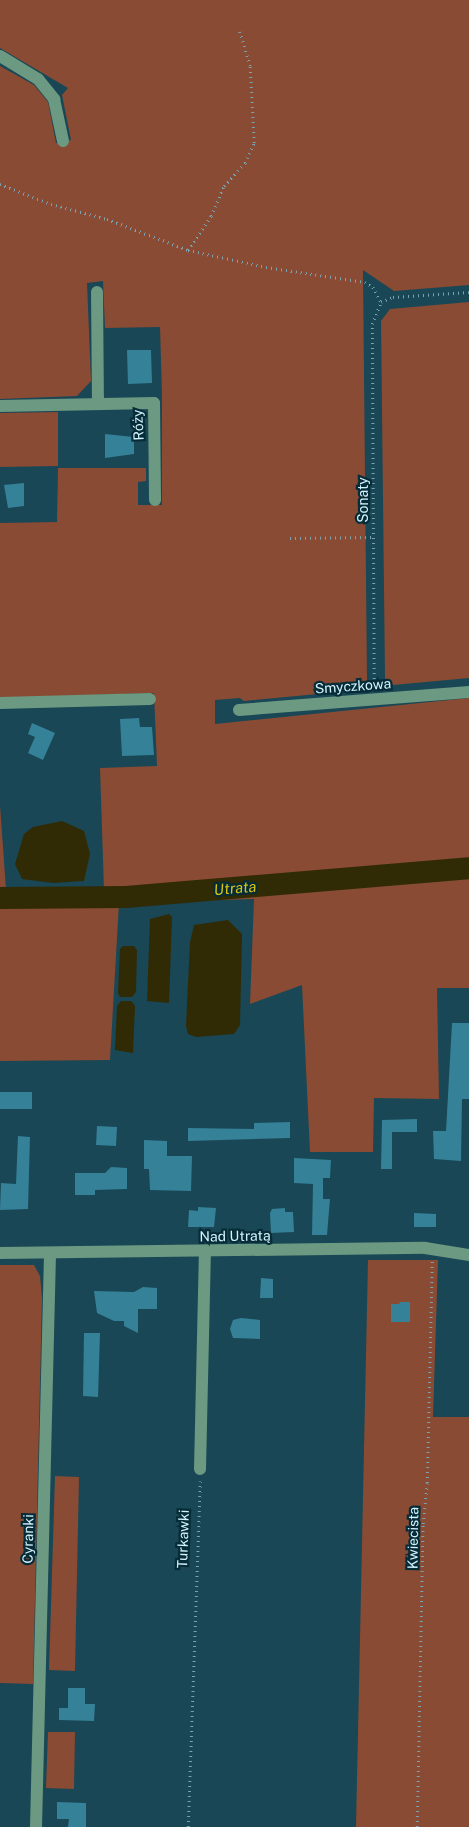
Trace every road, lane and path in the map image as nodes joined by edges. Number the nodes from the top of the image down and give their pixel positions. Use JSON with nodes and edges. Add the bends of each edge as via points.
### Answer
{"nodes":[{"id":1,"x":239,"y":32,"type":"dead end"},
{"id":2,"x":0,"y":56,"type":"edge"},
{"id":3,"x":63,"y":141,"type":"dead end"},
{"id":4,"x":0,"y":184,"type":"edge"},
{"id":5,"x":188,"y":250,"type":"junction"},
{"id":6,"x":96,"y":292,"type":"dead end"},
{"id":7,"x":469,"y":292,"type":"edge"},
{"id":8,"x":381,"y":302,"type":"junction"},
{"id":9,"x":98,"y":404,"type":"junction"},
{"id":10,"x":0,"y":406,"type":"edge"},
{"id":11,"x":155,"y":500,"type":"dead end"},
{"id":12,"x":373,"y":537,"type":"junction"},
{"id":13,"x":290,"y":538,"type":"dead end"},
{"id":14,"x":469,"y":692,"type":"edge"},
{"id":15,"x":150,"y":699,"type":"dead end"},
{"id":16,"x":374,"y":700,"type":"junction"},
{"id":17,"x":0,"y":702,"type":"edge"},
{"id":18,"x":238,"y":710,"type":"dead end"},
{"id":19,"x":432,"y":1249,"type":"junction"},
{"id":20,"x":205,"y":1251,"type":"junction"},
{"id":21,"x":0,"y":1253,"type":"edge"},
{"id":22,"x":50,"y":1253,"type":"junction"},
{"id":23,"x":469,"y":1255,"type":"edge"},
{"id":24,"x":200,"y":1469,"type":"joint"},
{"id":25,"x":36,"y":1827,"type":"edge"},
{"id":26,"x":188,"y":1827,"type":"edge"},
{"id":27,"x":417,"y":1827,"type":"edge"}],
"edges":[{"from":1,"to":5,"type":"path","via":[[250,66],[254,143],[245,163],[224,186],[211,216]]},
{"from":2,"to":3,"type":"street","via":[[38,79],[54,99]]},
{"from":4,"to":5,"type":"path"},
{"from":5,"to":8,"type":"path","via":[[266,267],[365,282],[373,287]]},
{"from":6,"to":9,"type":"street"},
{"from":7,"to":8,"type":"path","via":[[393,297]]},
{"from":8,"to":12,"type":"path","name":"Sonaty","via":[[372,324]]},
{"from":9,"to":10,"type":"street","name":"Róży"},
{"from":9,"to":11,"type":"street","name":"Róży","via":[[154,403]]},
{"from":12,"to":13,"type":"path"},
{"from":12,"to":16,"type":"path","name":"Sonaty"},
{"from":14,"to":16,"type":"street","name":"Smyczkowa"},
{"from":15,"to":17,"type":"street"},
{"from":16,"to":18,"type":"street","name":"Smyczkowa"},
{"from":19,"to":20,"type":"street","name":"Nad Utratą"},
{"from":19,"to":23,"type":"street","name":"Nad Utratą"},
{"from":19,"to":27,"type":"path","name":"Kwiecista","via":[[427,1483],[422,1524]]},
{"from":20,"to":22,"type":"street","name":"Nad Utratą"},
{"from":20,"to":24,"type":"street"},
{"from":21,"to":22,"type":"street","name":"Nad Utratą"},
{"from":22,"to":25,"type":"street","name":"Cyranki"},
{"from":24,"to":26,"type":"path","name":"Turkawki"}]}
